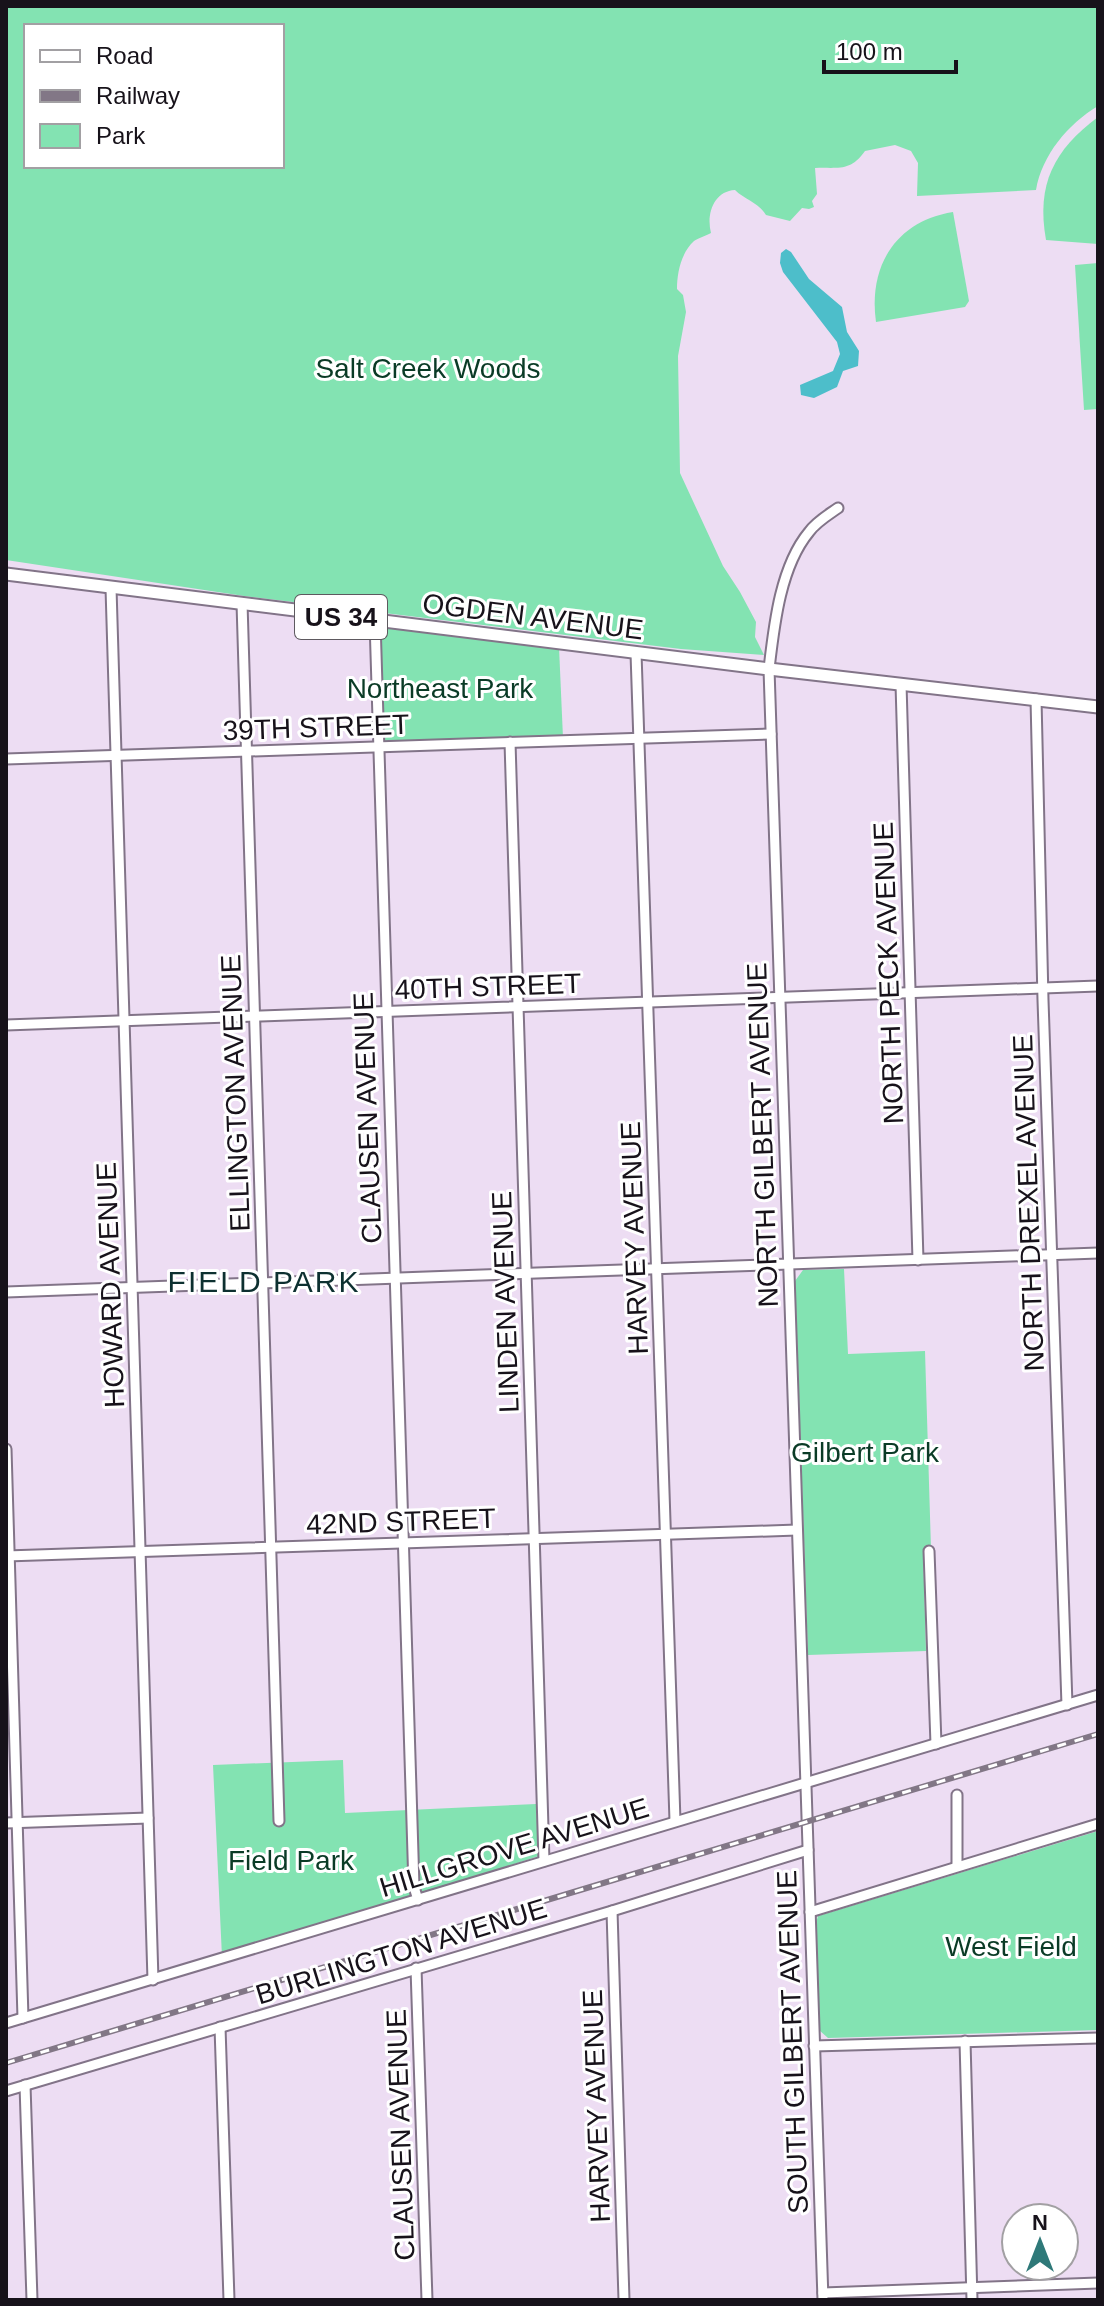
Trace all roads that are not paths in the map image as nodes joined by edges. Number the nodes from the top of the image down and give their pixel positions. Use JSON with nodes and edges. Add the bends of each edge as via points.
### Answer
{"nodes":[{"id":1,"x":838,"y":508,"type":"dead end"},
{"id":2,"x":6,"y":574,"type":"edge"},
{"id":3,"x":111,"y":588,"type":"junction"},
{"id":4,"x":242,"y":603,"type":"junction"},
{"id":5,"x":375,"y":621,"type":"junction"},
{"id":6,"x":636,"y":653,"type":"junction"},
{"id":7,"x":769,"y":669,"type":"junction"},
{"id":8,"x":901,"y":684,"type":"junction"},
{"id":9,"x":1036,"y":699,"type":"junction"},
{"id":10,"x":1098,"y":707,"type":"edge"},
{"id":11,"x":771,"y":734,"type":"junction"},
{"id":12,"x":640,"y":738,"type":"junction"},
{"id":13,"x":510,"y":742,"type":"junction"},
{"id":14,"x":378,"y":747,"type":"junction"},
{"id":15,"x":247,"y":751,"type":"junction"},
{"id":16,"x":116,"y":756,"type":"junction"},
{"id":17,"x":6,"y":759,"type":"edge"},
{"id":18,"x":1098,"y":986,"type":"edge"},
{"id":19,"x":1042,"y":988,"type":"junction"},
{"id":20,"x":911,"y":993,"type":"junction"},
{"id":21,"x":780,"y":999,"type":"junction"},
{"id":22,"x":650,"y":1003,"type":"junction"},
{"id":23,"x":517,"y":1008,"type":"junction"},
{"id":24,"x":385,"y":1012,"type":"junction"},
{"id":25,"x":255,"y":1016,"type":"junction"},
{"id":26,"x":123,"y":1021,"type":"junction"},
{"id":27,"x":6,"y":1025,"type":"edge"},
{"id":28,"x":1098,"y":1253,"type":"edge"},
{"id":29,"x":1051,"y":1255,"type":"junction"},
{"id":30,"x":918,"y":1260,"type":"junction"},
{"id":31,"x":788,"y":1264,"type":"junction"},
{"id":32,"x":657,"y":1269,"type":"junction"},
{"id":33,"x":526,"y":1273,"type":"junction"},
{"id":34,"x":394,"y":1277,"type":"junction"},
{"id":35,"x":263,"y":1283,"type":"junction"},
{"id":36,"x":132,"y":1287,"type":"junction"},
{"id":37,"x":6,"y":1292,"type":"edge"},
{"id":38,"x":6,"y":1449,"type":"edge"},
{"id":39,"x":797,"y":1530,"type":"junction"},
{"id":40,"x":666,"y":1535,"type":"junction"},
{"id":41,"x":534,"y":1538,"type":"junction"},
{"id":42,"x":403,"y":1543,"type":"junction"},
{"id":43,"x":272,"y":1547,"type":"junction"},
{"id":44,"x":929,"y":1551,"type":"dead end"},
{"id":45,"x":141,"y":1552,"type":"junction"},
{"id":46,"x":8,"y":1556,"type":"edge"},
{"id":47,"x":1098,"y":1695,"type":"edge"},
{"id":48,"x":1067,"y":1705,"type":"junction"},
{"id":49,"x":936,"y":1744,"type":"junction"},
{"id":50,"x":805,"y":1782,"type":"junction"},
{"id":51,"x":957,"y":1795,"type":"dead end"},
{"id":52,"x":148,"y":1818,"type":"junction"},
{"id":53,"x":279,"y":1821,"type":"dead end"},
{"id":54,"x":675,"y":1821,"type":"junction"},
{"id":55,"x":11,"y":1822,"type":"edge"},
{"id":56,"x":1098,"y":1824,"type":"edge"},
{"id":57,"x":808,"y":1850,"type":"junction"},
{"id":58,"x":544,"y":1861,"type":"junction"},
{"id":59,"x":957,"y":1865,"type":"junction"},
{"id":60,"x":418,"y":1900,"type":"junction"},
{"id":61,"x":612,"y":1911,"type":"junction"},
{"id":62,"x":810,"y":1912,"type":"junction"},
{"id":63,"x":416,"y":1968,"type":"junction"},
{"id":64,"x":153,"y":1980,"type":"junction"},
{"id":65,"x":23,"y":2018,"type":"junction"},
{"id":66,"x":6,"y":2023,"type":"edge"},
{"id":67,"x":220,"y":2027,"type":"junction"},
{"id":68,"x":1098,"y":2038,"type":"edge"},
{"id":69,"x":965,"y":2041,"type":"junction"},
{"id":70,"x":814,"y":2046,"type":"junction"},
{"id":71,"x":25,"y":2085,"type":"junction"},
{"id":72,"x":6,"y":2091,"type":"edge"},
{"id":73,"x":1098,"y":2283,"type":"edge"},
{"id":74,"x":972,"y":2287,"type":"junction"},
{"id":75,"x":823,"y":2296,"type":"edge"},
{"id":76,"x":32,"y":2300,"type":"edge"},
{"id":77,"x":229,"y":2300,"type":"edge"},
{"id":78,"x":427,"y":2300,"type":"edge"},
{"id":79,"x":624,"y":2300,"type":"edge"},
{"id":80,"x":972,"y":2300,"type":"edge"}],
"edges":[{"from":1,"to":7,"type":"street","name":"NORTH GILBERT AVENUE","via":[[799,547],[778,602]]},
{"from":2,"to":3,"type":"main road","name":"OGDEN AVENUE","number":"US 34"},
{"from":3,"to":4,"type":"main road","name":"OGDEN AVENUE","number":"US 34"},
{"from":3,"to":16,"type":"street","name":"HOWARD AVENUE"},
{"from":4,"to":5,"type":"main road","name":"OGDEN AVENUE","number":"US 34"},
{"from":4,"to":15,"type":"street","name":"ELLINGTON AVENUE"},
{"from":5,"to":6,"type":"main road","name":"OGDEN AVENUE","number":"US 34"},
{"from":5,"to":14,"type":"street","name":"CLAUSEN AVENUE"},
{"from":6,"to":7,"type":"main road","name":"OGDEN AVENUE","number":"US 34"},
{"from":6,"to":12,"type":"street","name":"HARVEY AVENUE"},
{"from":7,"to":8,"type":"main road","number":"US 34"},
{"from":7,"to":11,"type":"street","name":"NORTH GILBERT AVENUE"},
{"from":8,"to":9,"type":"main road","number":"US 34"},
{"from":8,"to":20,"type":"street","name":"NORTH PECK AVENUE"},
{"from":9,"to":10,"type":"main road","number":"US 34"},
{"from":9,"to":19,"type":"street","name":"NORTH DREXEL AVENUE"},
{"from":11,"to":12,"type":"street","name":"39TH STREET"},
{"from":11,"to":21,"type":"street","name":"NORTH GILBERT AVENUE"},
{"from":12,"to":13,"type":"street","name":"39TH STREET"},
{"from":12,"to":22,"type":"street","name":"HARVEY AVENUE"},
{"from":13,"to":14,"type":"street","name":"39TH STREET"},
{"from":13,"to":23,"type":"street","name":"LINDEN AVENUE"},
{"from":14,"to":15,"type":"street","name":"39TH STREET"},
{"from":14,"to":24,"type":"street","name":"CLAUSEN AVENUE"},
{"from":15,"to":16,"type":"street","name":"39TH STREET"},
{"from":15,"to":25,"type":"street","name":"ELLINGTON AVENUE"},
{"from":16,"to":17,"type":"street","name":"39TH STREET"},
{"from":16,"to":26,"type":"street","name":"HOWARD AVENUE"},
{"from":18,"to":19,"type":"street","name":"40TH STREET"},
{"from":19,"to":20,"type":"street","name":"40TH STREET"},
{"from":19,"to":29,"type":"street","name":"NORTH DREXEL AVENUE"},
{"from":20,"to":21,"type":"street","name":"40TH STREET"},
{"from":20,"to":30,"type":"street","name":"NORTH PECK AVENUE"},
{"from":21,"to":22,"type":"street","name":"40TH STREET"},
{"from":21,"to":31,"type":"street","name":"NORTH GILBERT AVENUE"},
{"from":22,"to":23,"type":"street","name":"40TH STREET"},
{"from":22,"to":32,"type":"street","name":"HARVEY AVENUE"},
{"from":23,"to":24,"type":"street","name":"40TH STREET"},
{"from":23,"to":33,"type":"street","name":"LINDEN AVENUE"},
{"from":24,"to":25,"type":"street","name":"40TH STREET"},
{"from":24,"to":34,"type":"street","name":"CLAUSEN AVENUE"},
{"from":25,"to":26,"type":"street","name":"40TH STREET"},
{"from":25,"to":35,"type":"street","name":"ELLINGTON AVENUE"},
{"from":26,"to":27,"type":"street","name":"40TH STREET"},
{"from":26,"to":36,"type":"street","name":"HOWARD AVENUE"},
{"from":28,"to":29,"type":"street"},
{"from":29,"to":30,"type":"street"},
{"from":29,"to":48,"type":"street","name":"NORTH DREXEL AVENUE"},
{"from":30,"to":31,"type":"street"},
{"from":31,"to":32,"type":"street"},
{"from":31,"to":39,"type":"street","name":"NORTH GILBERT AVENUE"},
{"from":32,"to":33,"type":"street"},
{"from":32,"to":40,"type":"street","name":"HARVEY AVENUE"},
{"from":33,"to":34,"type":"street"},
{"from":33,"to":41,"type":"street","name":"LINDEN AVENUE"},
{"from":34,"to":35,"type":"street"},
{"from":34,"to":42,"type":"street","name":"CLAUSEN AVENUE"},
{"from":35,"to":36,"type":"street"},
{"from":35,"to":43,"type":"street","name":"ELLINGTON AVENUE"},
{"from":36,"to":37,"type":"street"},
{"from":36,"to":45,"type":"street","name":"HOWARD AVENUE"},
{"from":38,"to":46,"type":"street"},
{"from":39,"to":40,"type":"street","name":"42ND STREET"},
{"from":39,"to":50,"type":"street","name":"NORTH GILBERT AVENUE"},
{"from":40,"to":41,"type":"street","name":"42ND STREET"},
{"from":40,"to":54,"type":"street","name":"HARVEY AVENUE"},
{"from":41,"to":42,"type":"street","name":"42ND STREET"},
{"from":41,"to":58,"type":"street","name":"LINDEN AVENUE"},
{"from":42,"to":43,"type":"street","name":"42ND STREET"},
{"from":42,"to":60,"type":"street","name":"CLAUSEN AVENUE"},
{"from":43,"to":45,"type":"street","name":"42ND STREET"},
{"from":43,"to":53,"type":"street","name":"ELLINGTON AVENUE"},
{"from":44,"to":49,"type":"street"},
{"from":45,"to":46,"type":"street","name":"42ND STREET"},
{"from":45,"to":52,"type":"street","name":"HOWARD AVENUE"},
{"from":46,"to":55,"type":"street"},
{"from":47,"to":48,"type":"street","name":"HILLGROVE AVENUE"},
{"from":48,"to":49,"type":"street","name":"HILLGROVE AVENUE"},
{"from":49,"to":50,"type":"street","name":"HILLGROVE AVENUE"},
{"from":50,"to":54,"type":"street","name":"HILLGROVE AVENUE"},
{"from":50,"to":57,"type":"street","name":"SOUTH GILBERT AVENUE"},
{"from":51,"to":59,"type":"street"},
{"from":52,"to":55,"type":"street"},
{"from":52,"to":64,"type":"street","name":"HOWARD AVENUE"},
{"from":54,"to":58,"type":"street","name":"HILLGROVE AVENUE"},
{"from":55,"to":65,"type":"street"},
{"from":56,"to":59,"type":"street"},
{"from":57,"to":61,"type":"street","name":"BURLINGTON AVENUE"},
{"from":57,"to":62,"type":"street","name":"SOUTH GILBERT AVENUE"},
{"from":58,"to":60,"type":"street","name":"HILLGROVE AVENUE"},
{"from":59,"to":62,"type":"street"},
{"from":60,"to":64,"type":"street","name":"HILLGROVE AVENUE"},
{"from":61,"to":63,"type":"street","name":"BURLINGTON AVENUE"},
{"from":61,"to":79,"type":"street","name":"HARVEY AVENUE"},
{"from":62,"to":70,"type":"street","name":"SOUTH GILBERT AVENUE"},
{"from":63,"to":67,"type":"street","name":"BURLINGTON AVENUE"},
{"from":63,"to":78,"type":"street","name":"CLAUSEN AVENUE"},
{"from":64,"to":65,"type":"street","name":"HILLGROVE AVENUE"},
{"from":65,"to":66,"type":"street","name":"HILLGROVE AVENUE"},
{"from":67,"to":71,"type":"street","name":"BURLINGTON AVENUE"},
{"from":67,"to":77,"type":"street"},
{"from":68,"to":69,"type":"street"},
{"from":69,"to":70,"type":"street"},
{"from":69,"to":74,"type":"street"},
{"from":70,"to":75,"type":"street","name":"SOUTH GILBERT AVENUE"},
{"from":71,"to":72,"type":"street","name":"BURLINGTON AVENUE"},
{"from":71,"to":76,"type":"street"},
{"from":73,"to":74,"type":"street"},
{"from":74,"to":75,"type":"street"},
{"from":74,"to":80,"type":"street"}]}
